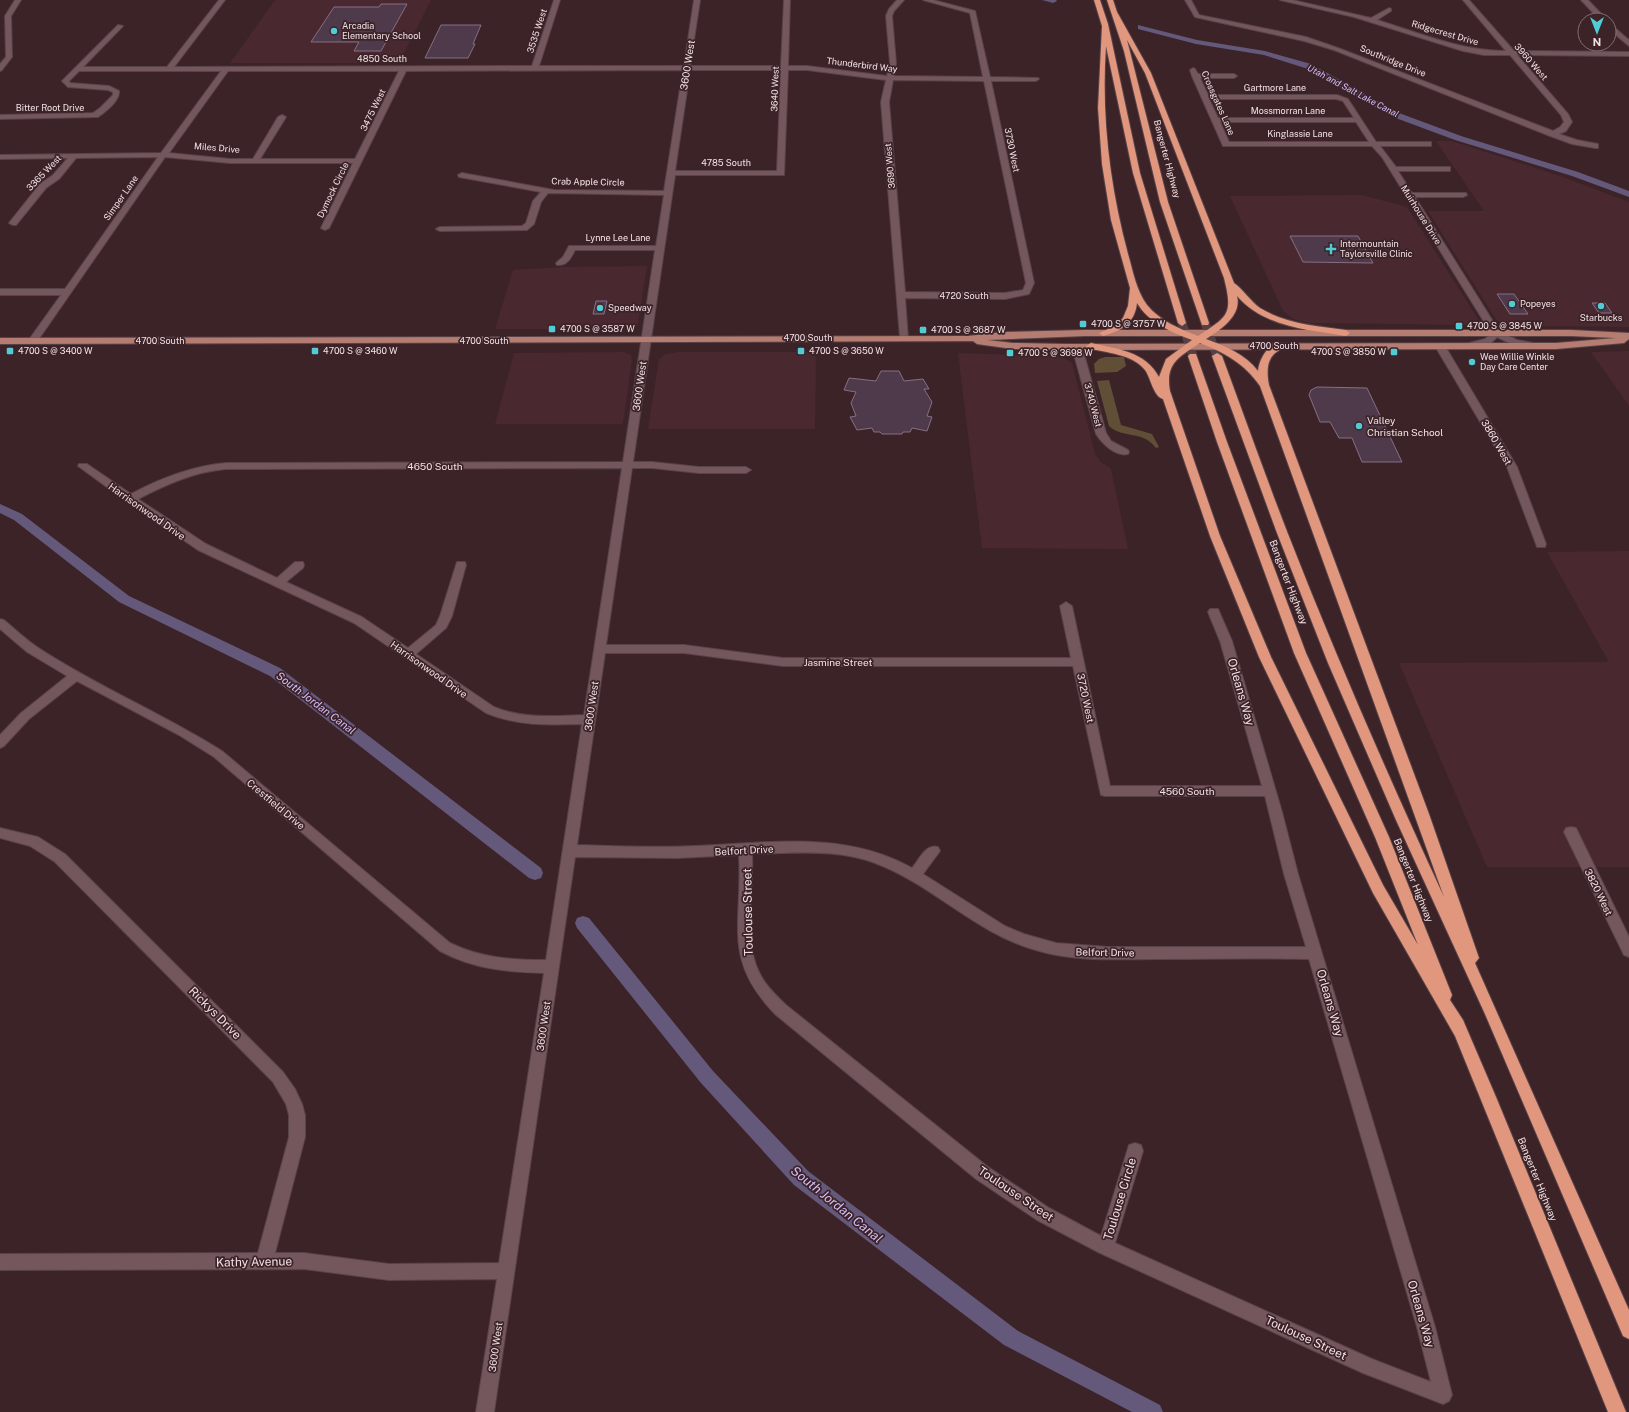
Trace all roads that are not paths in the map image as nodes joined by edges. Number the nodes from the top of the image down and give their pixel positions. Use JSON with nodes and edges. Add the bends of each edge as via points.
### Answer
{"nodes":[{"id":1,"x":18,"y":0,"type":"edge"},
{"id":2,"x":222,"y":0,"type":"edge"},
{"id":3,"x":557,"y":0,"type":"edge"},
{"id":4,"x":697,"y":0,"type":"edge"},
{"id":5,"x":901,"y":0,"type":"edge"},
{"id":6,"x":926,"y":0,"type":"edge"},
{"id":7,"x":1097,"y":0,"type":"edge"},
{"id":8,"x":1110,"y":0,"type":"edge"},
{"id":9,"x":1188,"y":0,"type":"edge"},
{"id":10,"x":1287,"y":0,"type":"edge"},
{"id":11,"x":1466,"y":0,"type":"edge"},
{"id":12,"x":1584,"y":0,"type":"edge"},
{"id":13,"x":787,"y":3,"type":"edge"},
{"id":14,"x":1389,"y":10,"type":"dead end"},
{"id":15,"x":1596,"y":12,"type":"edge"},
{"id":16,"x":1115,"y":13,"type":"junction"},
{"id":17,"x":8,"y":16,"type":"junction"},
{"id":18,"x":0,"y":17,"type":"edge"},
{"id":19,"x":1372,"y":20,"type":"junction"},
{"id":20,"x":1105,"y":24,"type":"junction"},
{"id":21,"x":120,"y":26,"type":"dead end"},
{"id":22,"x":1617,"y":32,"type":"edge"},
{"id":23,"x":1629,"y":44,"type":"edge"},
{"id":24,"x":10,"y":47,"type":"junction"},
{"id":25,"x":2,"y":48,"type":"dead end"},
{"id":26,"x":1512,"y":54,"type":"junction"},
{"id":27,"x":1629,"y":54,"type":"edge"},
{"id":28,"x":227,"y":68,"type":"junction"},
{"id":29,"x":404,"y":68,"type":"junction"},
{"id":30,"x":535,"y":68,"type":"junction"},
{"id":31,"x":686,"y":68,"type":"junction"},
{"id":32,"x":786,"y":68,"type":"junction"},
{"id":33,"x":0,"y":69,"type":"edge"},
{"id":34,"x":77,"y":69,"type":"junction"},
{"id":35,"x":169,"y":69,"type":"junction"},
{"id":36,"x":1234,"y":76,"type":"dead end"},
{"id":37,"x":890,"y":78,"type":"junction"},
{"id":38,"x":987,"y":79,"type":"junction"},
{"id":39,"x":1036,"y":79,"type":"dead end"},
{"id":40,"x":1205,"y":97,"type":"junction"},
{"id":41,"x":1344,"y":99,"type":"joint"},
{"id":42,"x":0,"y":117,"type":"edge"},
{"id":43,"x":282,"y":117,"type":"dead end"},
{"id":44,"x":1215,"y":120,"type":"junction"},
{"id":45,"x":1360,"y":120,"type":"junction"},
{"id":46,"x":1553,"y":134,"type":"junction"},
{"id":47,"x":1226,"y":144,"type":"joint"},
{"id":48,"x":1374,"y":144,"type":"junction"},
{"id":49,"x":1428,"y":144,"type":"dead end"},
{"id":50,"x":1595,"y":146,"type":"dead end"},
{"id":51,"x":74,"y":156,"type":"junction"},
{"id":52,"x":163,"y":156,"type":"junction"},
{"id":53,"x":0,"y":157,"type":"edge"},
{"id":54,"x":255,"y":161,"type":"junction"},
{"id":55,"x":358,"y":161,"type":"junction"},
{"id":56,"x":1393,"y":169,"type":"junction"},
{"id":57,"x":1447,"y":169,"type":"dead end"},
{"id":58,"x":781,"y":173,"type":"joint"},
{"id":59,"x":671,"y":174,"type":"junction"},
{"id":60,"x":462,"y":175,"type":"dead end"},
{"id":61,"x":545,"y":192,"type":"junction"},
{"id":62,"x":668,"y":192,"type":"junction"},
{"id":63,"x":1409,"y":195,"type":"junction"},
{"id":64,"x":1462,"y":195,"type":"dead end"},
{"id":65,"x":13,"y":223,"type":"dead end"},
{"id":66,"x":325,"y":228,"type":"dead end"},
{"id":67,"x":440,"y":230,"type":"dead end"},
{"id":68,"x":659,"y":248,"type":"junction"},
{"id":69,"x":560,"y":263,"type":"dead end"},
{"id":70,"x":1228,"y":278,"type":"junction"},
{"id":71,"x":1133,"y":287,"type":"junction"},
{"id":72,"x":0,"y":292,"type":"edge"},
{"id":73,"x":68,"y":292,"type":"junction"},
{"id":74,"x":1026,"y":292,"type":"joint"},
{"id":75,"x":901,"y":296,"type":"junction"},
{"id":76,"x":1182,"y":323,"type":"tunnel mouth"},
{"id":77,"x":1206,"y":323,"type":"tunnel mouth"},
{"id":78,"x":1103,"y":333,"type":"junction"},
{"id":79,"x":1182,"y":333,"type":"junction"},
{"id":80,"x":1209,"y":333,"type":"junction"},
{"id":81,"x":1346,"y":333,"type":"junction"},
{"id":82,"x":1496,"y":333,"type":"junction"},
{"id":83,"x":1629,"y":336,"type":"edge"},
{"id":84,"x":646,"y":338,"type":"junction"},
{"id":85,"x":904,"y":338,"type":"junction"},
{"id":86,"x":968,"y":339,"type":"junction"},
{"id":87,"x":1629,"y":339,"type":"edge"},
{"id":88,"x":1200,"y":340,"type":"junction"},
{"id":89,"x":0,"y":341,"type":"edge"},
{"id":90,"x":33,"y":341,"type":"junction"},
{"id":91,"x":1077,"y":346,"type":"junction"},
{"id":92,"x":1091,"y":346,"type":"junction"},
{"id":93,"x":1280,"y":346,"type":"junction"},
{"id":94,"x":1440,"y":346,"type":"junction"},
{"id":95,"x":1468,"y":346,"type":"junction"},
{"id":96,"x":1537,"y":346,"type":"junction"},
{"id":97,"x":1191,"y":351,"type":"junction"},
{"id":98,"x":1218,"y":351,"type":"junction"},
{"id":99,"x":1264,"y":385,"type":"junction"},
{"id":100,"x":1171,"y":408,"type":"junction"},
{"id":101,"x":1124,"y":452,"type":"dead end"},
{"id":102,"x":82,"y":466,"type":"dead end"},
{"id":103,"x":627,"y":466,"type":"junction"},
{"id":104,"x":746,"y":470,"type":"dead end"},
{"id":105,"x":130,"y":499,"type":"junction"},
{"id":106,"x":1540,"y":544,"type":"dead end"},
{"id":107,"x":299,"y":565,"type":"dead end"},
{"id":108,"x":460,"y":565,"type":"dead end"},
{"id":109,"x":279,"y":582,"type":"junction"},
{"id":110,"x":1066,"y":606,"type":"dead end"},
{"id":111,"x":1214,"y":612,"type":"dead end"},
{"id":112,"x":0,"y":623,"type":"edge"},
{"id":113,"x":599,"y":649,"type":"junction"},
{"id":114,"x":408,"y":654,"type":"junction"},
{"id":115,"x":1078,"y":662,"type":"junction"},
{"id":116,"x":76,"y":675,"type":"junction"},
{"id":117,"x":589,"y":719,"type":"junction"},
{"id":118,"x":0,"y":743,"type":"edge"},
{"id":119,"x":1105,"y":791,"type":"joint"},
{"id":120,"x":1270,"y":791,"type":"junction"},
{"id":121,"x":1571,"y":832,"type":"dead end"},
{"id":122,"x":0,"y":833,"type":"edge"},
{"id":123,"x":745,"y":848,"type":"junction"},
{"id":124,"x":569,"y":851,"type":"junction"},
{"id":125,"x":934,"y":851,"type":"dead end"},
{"id":126,"x":914,"y":875,"type":"junction"},
{"id":127,"x":1629,"y":951,"type":"edge"},
{"id":128,"x":1315,"y":953,"type":"junction"},
{"id":129,"x":552,"y":967,"type":"junction"},
{"id":130,"x":1491,"y":1012,"type":"junction"},
{"id":131,"x":1461,"y":1032,"type":"junction"},
{"id":132,"x":1134,"y":1151,"type":"dead end"},
{"id":133,"x":1106,"y":1247,"type":"junction"},
{"id":134,"x":0,"y":1262,"type":"edge"},
{"id":135,"x":264,"y":1262,"type":"junction"},
{"id":136,"x":506,"y":1271,"type":"junction"},
{"id":137,"x":1629,"y":1330,"type":"edge"},
{"id":138,"x":1443,"y":1395,"type":"joint"},
{"id":139,"x":485,"y":1412,"type":"edge"},
{"id":140,"x":1617,"y":1412,"type":"edge"}],
"edges":[{"from":1,"to":17,"type":"street"},
{"from":2,"to":35,"type":"street"},
{"from":3,"to":30,"type":"street","name":"3535 West"},
{"from":4,"to":31,"type":"street","name":"3600 West"},
{"from":5,"to":37,"type":"street","name":"3690 West","via":[[889,16],[892,58]]},
{"from":6,"to":38,"type":"street","name":"3730 West","via":[[973,12]]},
{"from":7,"to":20,"type":"highway"},
{"from":8,"to":16,"type":"highway","name":"Bangerter Highway"},
{"from":9,"to":46,"type":"street","name":"Southridge Drive","via":[[1197,16],[1306,39]]},
{"from":10,"to":19,"type":"street","name":"Ridgecrest Drive"},
{"from":11,"to":26,"type":"street","name":"3960 West"},
{"from":12,"to":15,"type":"street"},
{"from":13,"to":32,"type":"street","name":"3640 West"},
{"from":14,"to":19,"type":"street"},
{"from":16,"to":70,"type":"highway","via":[[1148,73]]},
{"from":16,"to":77,"type":"highway","name":"Bangerter Highway","via":[[1162,196]]},
{"from":17,"to":18,"type":"street"},
{"from":17,"to":24,"type":"street"},
{"from":19,"to":26,"type":"street","name":"Ridgecrest Drive","via":[[1474,52]]},
{"from":20,"to":71,"type":"highway","via":[[1101,100],[1106,164],[1113,210]]},
{"from":20,"to":76,"type":"highway","via":[[1142,196]]},
{"from":21,"to":34,"type":"street"},
{"from":22,"to":23,"type":"street"},
{"from":24,"to":25,"type":"street"},
{"from":24,"to":33,"type":"street","via":[[9,57]]},
{"from":26,"to":27,"type":"street","name":"Ridgecrest Drive"},
{"from":26,"to":46,"type":"street","name":"3960 West","via":[[1567,118],[1567,125]]},
{"from":28,"to":29,"type":"street","name":"4850 South"},
{"from":28,"to":35,"type":"street","name":"4850 South"},
{"from":28,"to":52,"type":"street","name":"Simper Lane"},
{"from":29,"to":30,"type":"street","name":"4850 South"},
{"from":29,"to":55,"type":"street","name":"3475 West"},
{"from":30,"to":31,"type":"street","name":"4850 South"},
{"from":31,"to":32,"type":"street","name":"Thunderbird Way"},
{"from":31,"to":59,"type":"street","name":"3600 West"},
{"from":32,"to":37,"type":"street","name":"Thunderbird Way","via":[[826,69]]},
{"from":32,"to":58,"type":"street","name":"3640 West"},
{"from":34,"to":35,"type":"street","name":"4850 South"},
{"from":34,"to":42,"type":"street","name":"Bitter Root Drive","via":[[65,83],[116,91],[116,95],[100,113],[82,117]]},
{"from":36,"to":40,"type":"street","name":"Crossgates Lane","via":[[1194,73]]},
{"from":37,"to":38,"type":"street","name":"Thunderbird Way"},
{"from":37,"to":75,"type":"street","name":"3690 West","via":[[884,102]]},
{"from":38,"to":39,"type":"street","name":"Thunderbird Way"},
{"from":38,"to":74,"type":"street","name":"3730 West","via":[[1030,283]]},
{"from":40,"to":41,"type":"street","name":"Gartmore Lane"},
{"from":40,"to":44,"type":"street","name":"Crossgates Lane"},
{"from":41,"to":45,"type":"street","name":"Muirhouse Drive"},
{"from":43,"to":54,"type":"street"},
{"from":44,"to":45,"type":"street","name":"Mossmorran Lane"},
{"from":44,"to":47,"type":"street","name":"Crossgates Lane"},
{"from":45,"to":48,"type":"street","name":"Muirhouse Drive"},
{"from":46,"to":50,"type":"street","name":"Southridge Drive"},
{"from":47,"to":48,"type":"street","name":"Kinglassie Lane"},
{"from":48,"to":49,"type":"street","name":"Kinglassie Lane"},
{"from":48,"to":56,"type":"street","name":"Muirhouse Drive"},
{"from":51,"to":52,"type":"street","name":"Miles Drive"},
{"from":51,"to":53,"type":"street","name":"Miles Drive"},
{"from":51,"to":65,"type":"street","name":"3365 West","via":[[56,177],[43,186]]},
{"from":52,"to":54,"type":"street","name":"Miles Drive"},
{"from":52,"to":73,"type":"street","name":"Simper Lane"},
{"from":54,"to":55,"type":"street","name":"Miles Drive"},
{"from":55,"to":66,"type":"street","name":"Dymock Circle"},
{"from":56,"to":57,"type":"street"},
{"from":56,"to":63,"type":"street","name":"Muirhouse Drive"},
{"from":58,"to":59,"type":"street","name":"4785 South"},
{"from":59,"to":62,"type":"street","name":"3600 West"},
{"from":60,"to":61,"type":"street","name":"Crab Apple Circle"},
{"from":61,"to":62,"type":"street","name":"Crab Apple Circle"},
{"from":61,"to":67,"type":"street","via":[[538,201],[530,224],[524,228]]},
{"from":62,"to":68,"type":"street","name":"3600 West"},
{"from":63,"to":64,"type":"street"},
{"from":63,"to":82,"type":"street","name":"Muirhouse Drive"},
{"from":68,"to":69,"type":"street","name":"Lynne Lee Lane","via":[[572,248],[566,259]]},
{"from":68,"to":84,"type":"street","name":"3600 West"},
{"from":70,"to":80,"type":"highway","via":[[1234,301],[1232,311],[1226,321]]},
{"from":70,"to":81,"type":"highway","via":[[1244,299],[1267,316],[1282,322]]},
{"from":71,"to":78,"type":"highway","via":[[1132,308],[1125,323],[1116,330]]},
{"from":71,"to":79,"type":"highway","via":[[1141,304],[1152,315]]},
{"from":72,"to":73,"type":"street"},
{"from":73,"to":90,"type":"street","name":"Simper Lane"},
{"from":74,"to":75,"type":"street","name":"4720 South","via":[[1005,296]]},
{"from":75,"to":85,"type":"street","name":"3690 West"},
{"from":78,"to":79,"type":"main road","name":"4700 South"},
{"from":78,"to":86,"type":"main road","name":"4700 South","via":[[1004,335]]},
{"from":79,"to":80,"type":"main road","name":"4700 South"},
{"from":79,"to":88,"type":"highway"},
{"from":80,"to":81,"type":"main road","name":"4700 South"},
{"from":80,"to":88,"type":"highway"},
{"from":81,"to":82,"type":"main road","name":"4700 South"},
{"from":82,"to":83,"type":"main road","name":"4700 South"},
{"from":82,"to":95,"type":"street","via":[[1488,341]]},
{"from":82,"to":96,"type":"street","via":[[1514,342]]},
{"from":84,"to":85,"type":"main road","name":"4700 South"},
{"from":84,"to":90,"type":"main road","name":"4700 South","via":[[630,341]]},
{"from":84,"to":103,"type":"street","name":"3600 West"},
{"from":85,"to":86,"type":"main road","name":"4700 South"},
{"from":86,"to":91,"type":"main road","name":"4700 South","via":[[1007,346]]},
{"from":87,"to":96,"type":"main road","name":"4700 South","via":[[1579,345]]},
{"from":88,"to":97,"type":"highway"},
{"from":88,"to":98,"type":"highway"},
{"from":89,"to":90,"type":"main road","name":"4700 South"},
{"from":91,"to":92,"type":"main road","name":"4700 South"},
{"from":91,"to":101,"type":"street","name":"3740 West","via":[[1101,434],[1108,443]]},
{"from":92,"to":97,"type":"main road","name":"4700 South"},
{"from":92,"to":100,"type":"highway","via":[[1131,356],[1145,364]]},
{"from":93,"to":94,"type":"main road","name":"4700 South"},
{"from":93,"to":98,"type":"main road","name":"4700 South"},
{"from":93,"to":99,"type":"highway","via":[[1271,350],[1267,356],[1263,368]]},
{"from":94,"to":95,"type":"main road","name":"4700 South"},
{"from":94,"to":106,"type":"street","name":"3860 West","via":[[1512,467]]},
{"from":95,"to":96,"type":"main road","name":"4700 South"},
{"from":97,"to":98,"type":"main road","name":"4700 South"},
{"from":97,"to":100,"type":"highway","via":[[1174,357],[1164,372],[1164,384]]},
{"from":97,"to":131,"type":"highway","name":"Bangerter Highway","via":[[1224,449],[1300,654],[1382,837]]},
{"from":98,"to":99,"type":"highway","via":[[1249,365]]},
{"from":98,"to":130,"type":"highway","name":"Bangerter Highway","via":[[1282,533],[1334,663],[1402,820]]},
{"from":99,"to":130,"type":"highway","via":[[1431,836]]},
{"from":100,"to":131,"type":"highway","via":[[1215,536],[1272,671],[1378,889]]},
{"from":102,"to":105,"type":"street","name":"Harrisonwood Drive"},
{"from":103,"to":104,"type":"street","name":"4650 South"},
{"from":103,"to":105,"type":"street","name":"4650 South","via":[[220,466],[172,478]]},
{"from":103,"to":113,"type":"street","name":"3600 West"},
{"from":105,"to":109,"type":"street","name":"Harrisonwood Drive","via":[[202,547]]},
{"from":107,"to":109,"type":"street"},
{"from":108,"to":114,"type":"street","via":[[443,622],[434,634]]},
{"from":109,"to":114,"type":"street","name":"Harrisonwood Drive","via":[[358,620]]},
{"from":110,"to":115,"type":"street","name":"3720 West"},
{"from":111,"to":120,"type":"street","name":"Orleans Way","via":[[1226,641]]},
{"from":112,"to":116,"type":"street","name":"Crestfield Drive","via":[[41,656]]},
{"from":113,"to":115,"type":"street","name":"Jasmine Street","via":[[684,649],[783,662]]},
{"from":113,"to":117,"type":"street","name":"3600 West"},
{"from":114,"to":117,"type":"street","name":"Harrisonwood Drive","via":[[482,706],[498,714],[530,720]]},
{"from":115,"to":119,"type":"street","name":"3720 West"},
{"from":116,"to":118,"type":"street","via":[[25,716]]},
{"from":116,"to":129,"type":"street","name":"Crestfield Drive","via":[[183,732],[218,754],[444,947],[481,963]]},
{"from":117,"to":124,"type":"street","name":"3600 West"},
{"from":119,"to":120,"type":"street","name":"4560 South"},
{"from":120,"to":128,"type":"street","name":"Orleans Way"},
{"from":121,"to":127,"type":"street","name":"3820 West"},
{"from":122,"to":135,"type":"street","name":"Rickys Drive","via":[[33,841],[60,858],[278,1077],[290,1094],[297,1115],[297,1137]]},
{"from":123,"to":124,"type":"street","name":"Belfort Drive","via":[[712,851]]},
{"from":123,"to":126,"type":"street","name":"Belfort Drive","via":[[852,851],[880,858]]},
{"from":123,"to":133,"type":"street","name":"Toulouse Street","via":[[746,951],[750,970],[766,995],[781,1010],[982,1173],[1043,1214]]},
{"from":124,"to":129,"type":"street","name":"3600 West"},
{"from":125,"to":126,"type":"street"},
{"from":126,"to":128,"type":"street","name":"Belfort Drive","via":[[993,928],[1057,950],[1095,953]]},
{"from":128,"to":138,"type":"street","name":"Orleans Way","via":[[1426,1327]]},
{"from":129,"to":136,"type":"street","name":"3600 West"},
{"from":130,"to":137,"type":"highway","name":"Bangerter Highway"},
{"from":131,"to":140,"type":"highway","name":"Bangerter Highway"},
{"from":132,"to":133,"type":"street","name":"Toulouse Circle"},
{"from":133,"to":138,"type":"street","name":"Toulouse Street","via":[[1369,1367]]},
{"from":134,"to":135,"type":"street","name":"Kathy Avenue"},
{"from":135,"to":136,"type":"street","name":"Kathy Avenue","via":[[325,1263],[389,1272]]},
{"from":136,"to":139,"type":"street","name":"3600 West"}]}
